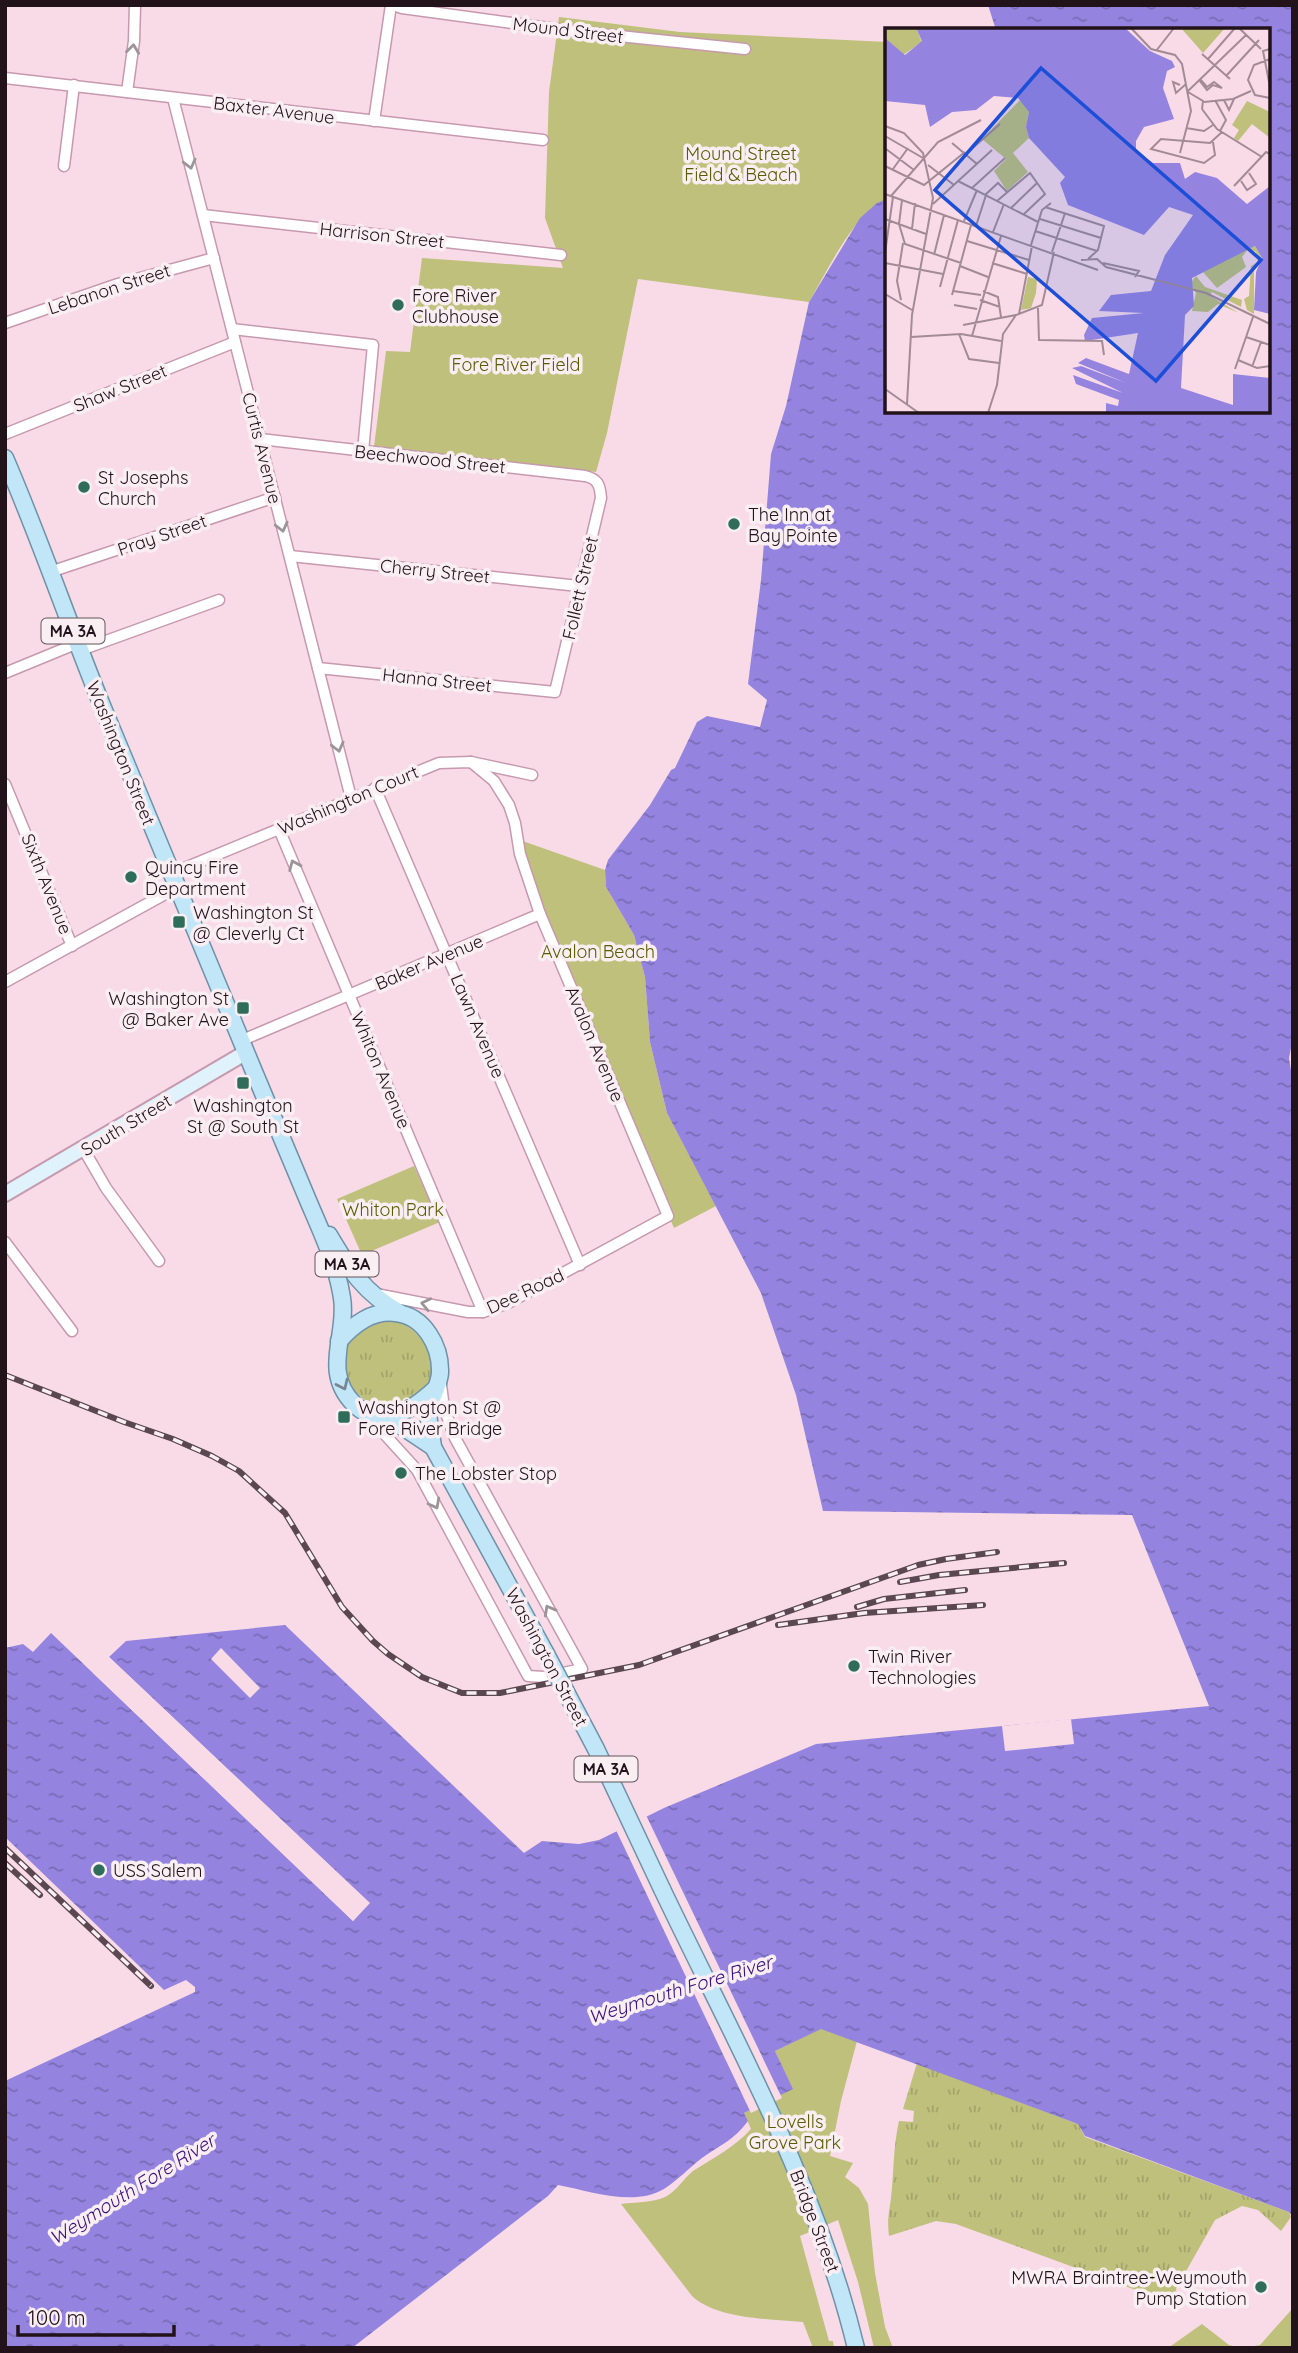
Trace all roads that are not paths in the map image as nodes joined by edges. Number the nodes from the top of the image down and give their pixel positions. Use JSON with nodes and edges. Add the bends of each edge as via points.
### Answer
{"nodes":[{"id":1,"x":135,"y":5,"type":"edge"},
{"id":2,"x":392,"y":5,"type":"edge"},
{"id":3,"x":745,"y":49,"type":"dead end"},
{"id":4,"x":5,"y":78,"type":"edge"},
{"id":5,"x":74,"y":85,"type":"junction"},
{"id":6,"x":127,"y":92,"type":"junction"},
{"id":7,"x":173,"y":98,"type":"junction"},
{"id":8,"x":374,"y":121,"type":"junction"},
{"id":9,"x":543,"y":140,"type":"dead end"},
{"id":10,"x":64,"y":166,"type":"dead end"},
{"id":11,"x":203,"y":215,"type":"junction"},
{"id":12,"x":561,"y":255,"type":"dead end"},
{"id":13,"x":214,"y":258,"type":"junction"},
{"id":14,"x":5,"y":323,"type":"edge"},
{"id":15,"x":232,"y":329,"type":"junction"},
{"id":16,"x":235,"y":342,"type":"junction"},
{"id":17,"x":5,"y":434,"type":"edge"},
{"id":18,"x":260,"y":439,"type":"junction"},
{"id":19,"x":363,"y":451,"type":"junction"},
{"id":20,"x":5,"y":458,"type":"edge"},
{"id":21,"x":599,"y":483,"type":"joint"},
{"id":22,"x":275,"y":497,"type":"junction"},
{"id":23,"x":290,"y":556,"type":"junction"},
{"id":24,"x":50,"y":572,"type":"junction"},
{"id":25,"x":579,"y":586,"type":"junction"},
{"id":26,"x":219,"y":600,"type":"dead end"},
{"id":27,"x":79,"y":646,"type":"junction"},
{"id":28,"x":318,"y":668,"type":"junction"},
{"id":29,"x":5,"y":673,"type":"edge"},
{"id":30,"x":555,"y":692,"type":"joint"},
{"id":31,"x":471,"y":762,"type":"junction"},
{"id":32,"x":532,"y":775,"type":"dead end"},
{"id":33,"x":5,"y":784,"type":"edge"},
{"id":34,"x":375,"y":788,"type":"junction"},
{"id":35,"x":351,"y":798,"type":"junction"},
{"id":36,"x":279,"y":829,"type":"junction"},
{"id":37,"x":173,"y":881,"type":"junction"},
{"id":38,"x":540,"y":914,"type":"junction"},
{"id":39,"x":72,"y":946,"type":"junction"},
{"id":40,"x":448,"y":954,"type":"junction"},
{"id":41,"x":5,"y":982,"type":"edge"},
{"id":42,"x":349,"y":995,"type":"junction"},
{"id":43,"x":242,"y":1047,"type":"junction"},
{"id":44,"x":84,"y":1150,"type":"junction"},
{"id":45,"x":5,"y":1194,"type":"edge"},
{"id":46,"x":308,"y":1200,"type":"junction"},
{"id":47,"x":668,"y":1216,"type":"joint"},
{"id":48,"x":5,"y":1242,"type":"edge"},
{"id":49,"x":159,"y":1261,"type":"dead end"},
{"id":50,"x":580,"y":1265,"type":"junction"},
{"id":51,"x":370,"y":1293,"type":"junction"},
{"id":52,"x":483,"y":1312,"type":"junction"},
{"id":53,"x":402,"y":1314,"type":"junction"},
{"id":54,"x":72,"y":1331,"type":"dead end"},
{"id":55,"x":340,"y":1341,"type":"junction"},
{"id":56,"x":438,"y":1381,"type":"junction"},
{"id":57,"x":370,"y":1414,"type":"junction"},
{"id":58,"x":433,"y":1447,"type":"junction"},
{"id":59,"x":708,"y":1984,"type":"joint"},
{"id":60,"x":856,"y":2348,"type":"edge"}],
"edges":[{"from":6,"to":1,"type":"street","one_way":true},
{"from":2,"to":3,"type":"street","name":"Mound Street","via":[[571,31]]},
{"from":2,"to":8,"type":"street"},
{"from":4,"to":5,"type":"street","name":"Baxter Avenue"},
{"from":5,"to":6,"type":"street","name":"Baxter Avenue"},
{"from":5,"to":10,"type":"street"},
{"from":6,"to":7,"type":"street","name":"Baxter Avenue"},
{"from":7,"to":8,"type":"street","name":"Baxter Avenue"},
{"from":7,"to":11,"type":"street","name":"Curtis Avenue","one_way":true},
{"from":8,"to":9,"type":"street","name":"Baxter Avenue"},
{"from":11,"to":12,"type":"street","name":"Harrison Street"},
{"from":11,"to":13,"type":"street","name":"Curtis Avenue"},
{"from":13,"to":14,"type":"street","name":"Lebanon Street","via":[[118,284]]},
{"from":13,"to":15,"type":"street","name":"Curtis Avenue"},
{"from":15,"to":16,"type":"street","name":"Curtis Avenue"},
{"from":15,"to":19,"type":"street","via":[[373,345]]},
{"from":16,"to":17,"type":"street","name":"Shaw Street"},
{"from":16,"to":18,"type":"street","name":"Curtis Avenue"},
{"from":18,"to":19,"type":"street","name":"Beechwood Street"},
{"from":18,"to":22,"type":"street","name":"Curtis Avenue"},
{"from":19,"to":21,"type":"street","name":"Beechwood Street","via":[[585,476]]},
{"from":20,"to":24,"type":"main road","name":"Washington Street","number":"MA 3A"},
{"from":21,"to":25,"type":"street","name":"Follett Street","via":[[601,498]]},
{"from":22,"to":23,"type":"street","name":"Curtis Avenue","one_way":true},
{"from":22,"to":24,"type":"street","name":"Pray Street"},
{"from":23,"to":25,"type":"street","name":"Cherry Street"},
{"from":23,"to":28,"type":"street","name":"Curtis Avenue"},
{"from":24,"to":27,"type":"main road","name":"Washington Street","number":"MA 3A"},
{"from":25,"to":30,"type":"street","name":"Follett Street"},
{"from":26,"to":27,"type":"street"},
{"from":27,"to":29,"type":"street"},
{"from":27,"to":37,"type":"main road","name":"Washington Street","number":"MA 3A"},
{"from":28,"to":30,"type":"street","name":"Hanna Street"},
{"from":28,"to":35,"type":"street","name":"Curtis Avenue","one_way":true},
{"from":31,"to":32,"type":"street","name":"Washington Court"},
{"from":31,"to":34,"type":"street","name":"Washington Court","via":[[439,763]]},
{"from":31,"to":38,"type":"street","name":"Avalon Avenue","via":[[494,781],[509,805]]},
{"from":33,"to":39,"type":"street","name":"Sixth Avenue"},
{"from":34,"to":35,"type":"street","name":"Washington Court"},
{"from":34,"to":40,"type":"street","name":"Lawn Avenue"},
{"from":35,"to":36,"type":"street","name":"Washington Court"},
{"from":36,"to":37,"type":"street","name":"Washington Court"},
{"from":42,"to":36,"type":"street","name":"Whiton Avenue","one_way":true},
{"from":37,"to":39,"type":"street","name":"Washington Court"},
{"from":37,"to":43,"type":"main road","name":"Washington Street","number":"MA 3A"},
{"from":38,"to":40,"type":"street","name":"Baker Avenue"},
{"from":38,"to":47,"type":"street","name":"Avalon Avenue"},
{"from":39,"to":41,"type":"street","name":"Washington Court"},
{"from":40,"to":42,"type":"street","name":"Baker Avenue"},
{"from":40,"to":50,"type":"street","name":"Lawn Avenue"},
{"from":42,"to":43,"type":"street","name":"Baker Avenue"},
{"from":42,"to":52,"type":"street","name":"Whiton Avenue"},
{"from":43,"to":44,"type":"main road","name":"South Street"},
{"from":43,"to":46,"type":"main road","name":"Washington Street","number":"MA 3A"},
{"from":44,"to":45,"type":"main road","name":"South Street"},
{"from":44,"to":49,"type":"street"},
{"from":46,"to":51,"type":"main road","name":"Washington Street","number":"MA 3A"},
{"from":46,"to":55,"type":"main road","name":"Washington Street","number":"MA 3A","via":[[342,1297]]},
{"from":47,"to":50,"type":"street","name":"Dee Road"},
{"from":48,"to":54,"type":"street"},
{"from":50,"to":52,"type":"street","name":"Dee Road"},
{"from":52,"to":51,"type":"street","name":"Dee Road","one_way":true},
{"from":51,"to":53,"type":"main road","name":"Washington Street","number":"MA 3A"},
{"from":53,"to":55,"type":"main road","via":[[370,1317]]},
{"from":53,"to":56,"type":"main road","number":"MA 3A","via":[[431,1337],[440,1359]]},
{"from":55,"to":57,"type":"main road","number":"MA 3A","one_way":true,"via":[[336,1357],[342,1388],[354,1404]]},
{"from":56,"to":57,"type":"main road","via":[[403,1413]]},
{"from":57,"to":56,"type":"street","one_way":true,"via":[[416,1470],[528,1676],[582,1670],[455,1438]]},
{"from":56,"to":58,"type":"main road","name":"Washington Street","number":"MA 3A","via":[[428,1413]]},
{"from":57,"to":58,"type":"main road","name":"Washington Street","number":"MA 3A","via":[[403,1427]]},
{"from":58,"to":59,"type":"main road","name":"Washington Street","number":"MA 3A","bridge":true,"via":[[596,1749]]},
{"from":59,"to":60,"type":"main road","name":"Bridge Street","number":"MA 3A","via":[[786,2147],[829,2254]]}]}
